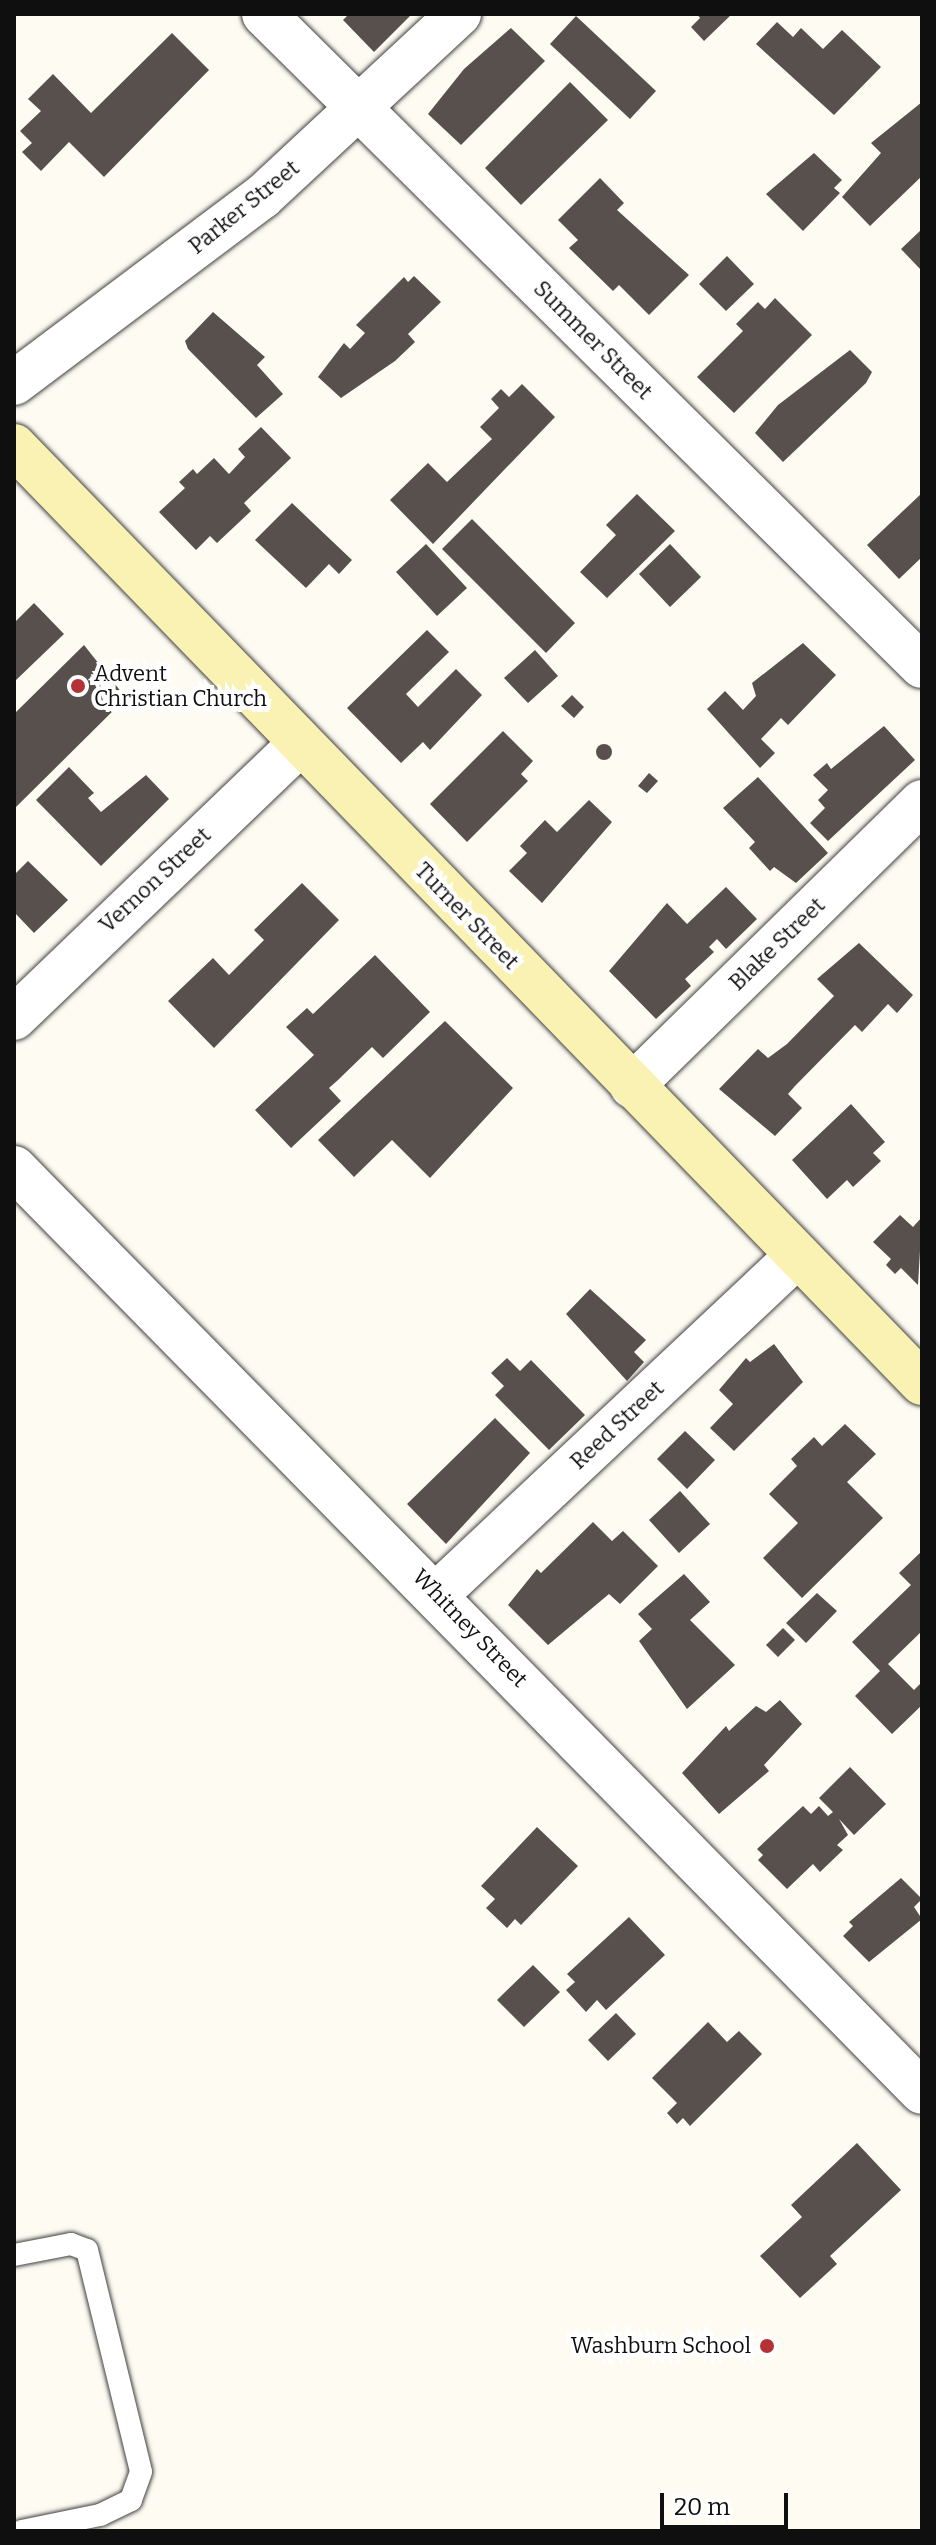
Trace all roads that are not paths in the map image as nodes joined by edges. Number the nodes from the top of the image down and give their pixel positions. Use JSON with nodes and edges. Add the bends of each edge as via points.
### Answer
{"nodes":[{"id":1,"x":264,"y":14,"type":"edge"},
{"id":2,"x":459,"y":14,"type":"edge"},
{"id":3,"x":358,"y":108,"type":"junction"},
{"id":4,"x":14,"y":383,"type":"edge"},
{"id":5,"x":14,"y":446,"type":"edge"},
{"id":6,"x":922,"y":666,"type":"edge"},
{"id":7,"x":299,"y":745,"type":"junction"},
{"id":8,"x":922,"y":802,"type":"edge"},
{"id":9,"x":14,"y":1018,"type":"edge"},
{"id":10,"x":632,"y":1086,"type":"junction"},
{"id":11,"x":14,"y":1168,"type":"edge"},
{"id":12,"x":797,"y":1256,"type":"junction"},
{"id":13,"x":922,"y":1383,"type":"edge"},
{"id":14,"x":437,"y":1594,"type":"junction"},
{"id":15,"x":922,"y":2092,"type":"edge"},
{"id":16,"x":14,"y":2255,"type":"edge"},
{"id":17,"x":22,"y":2531,"type":"edge"}],
"edges":[{"from":1,"to":3,"type":"street","name":"Summer Street"},
{"from":2,"to":3,"type":"street","name":"Parker Street"},
{"from":3,"to":4,"type":"street","name":"Parker Street","via":[[262,197]]},
{"from":3,"to":6,"type":"street","name":"Summer Street"},
{"from":5,"to":7,"type":"main road","name":"Turner Street"},
{"from":7,"to":9,"type":"street","name":"Vernon Street"},
{"from":7,"to":10,"type":"main road","name":"Turner Street"},
{"from":8,"to":10,"type":"street","name":"Blake Street"},
{"from":10,"to":12,"type":"main road","name":"Turner Street"},
{"from":11,"to":14,"type":"street","name":"Whitney Street"},
{"from":12,"to":13,"type":"main road","name":"Turner Street"},
{"from":12,"to":14,"type":"street","name":"Reed Street"},
{"from":14,"to":15,"type":"street","name":"Whitney Street"},
{"from":16,"to":17,"type":"lane","via":[[71,2244],[87,2250],[141,2472],[131,2500],[100,2515]]}]}
